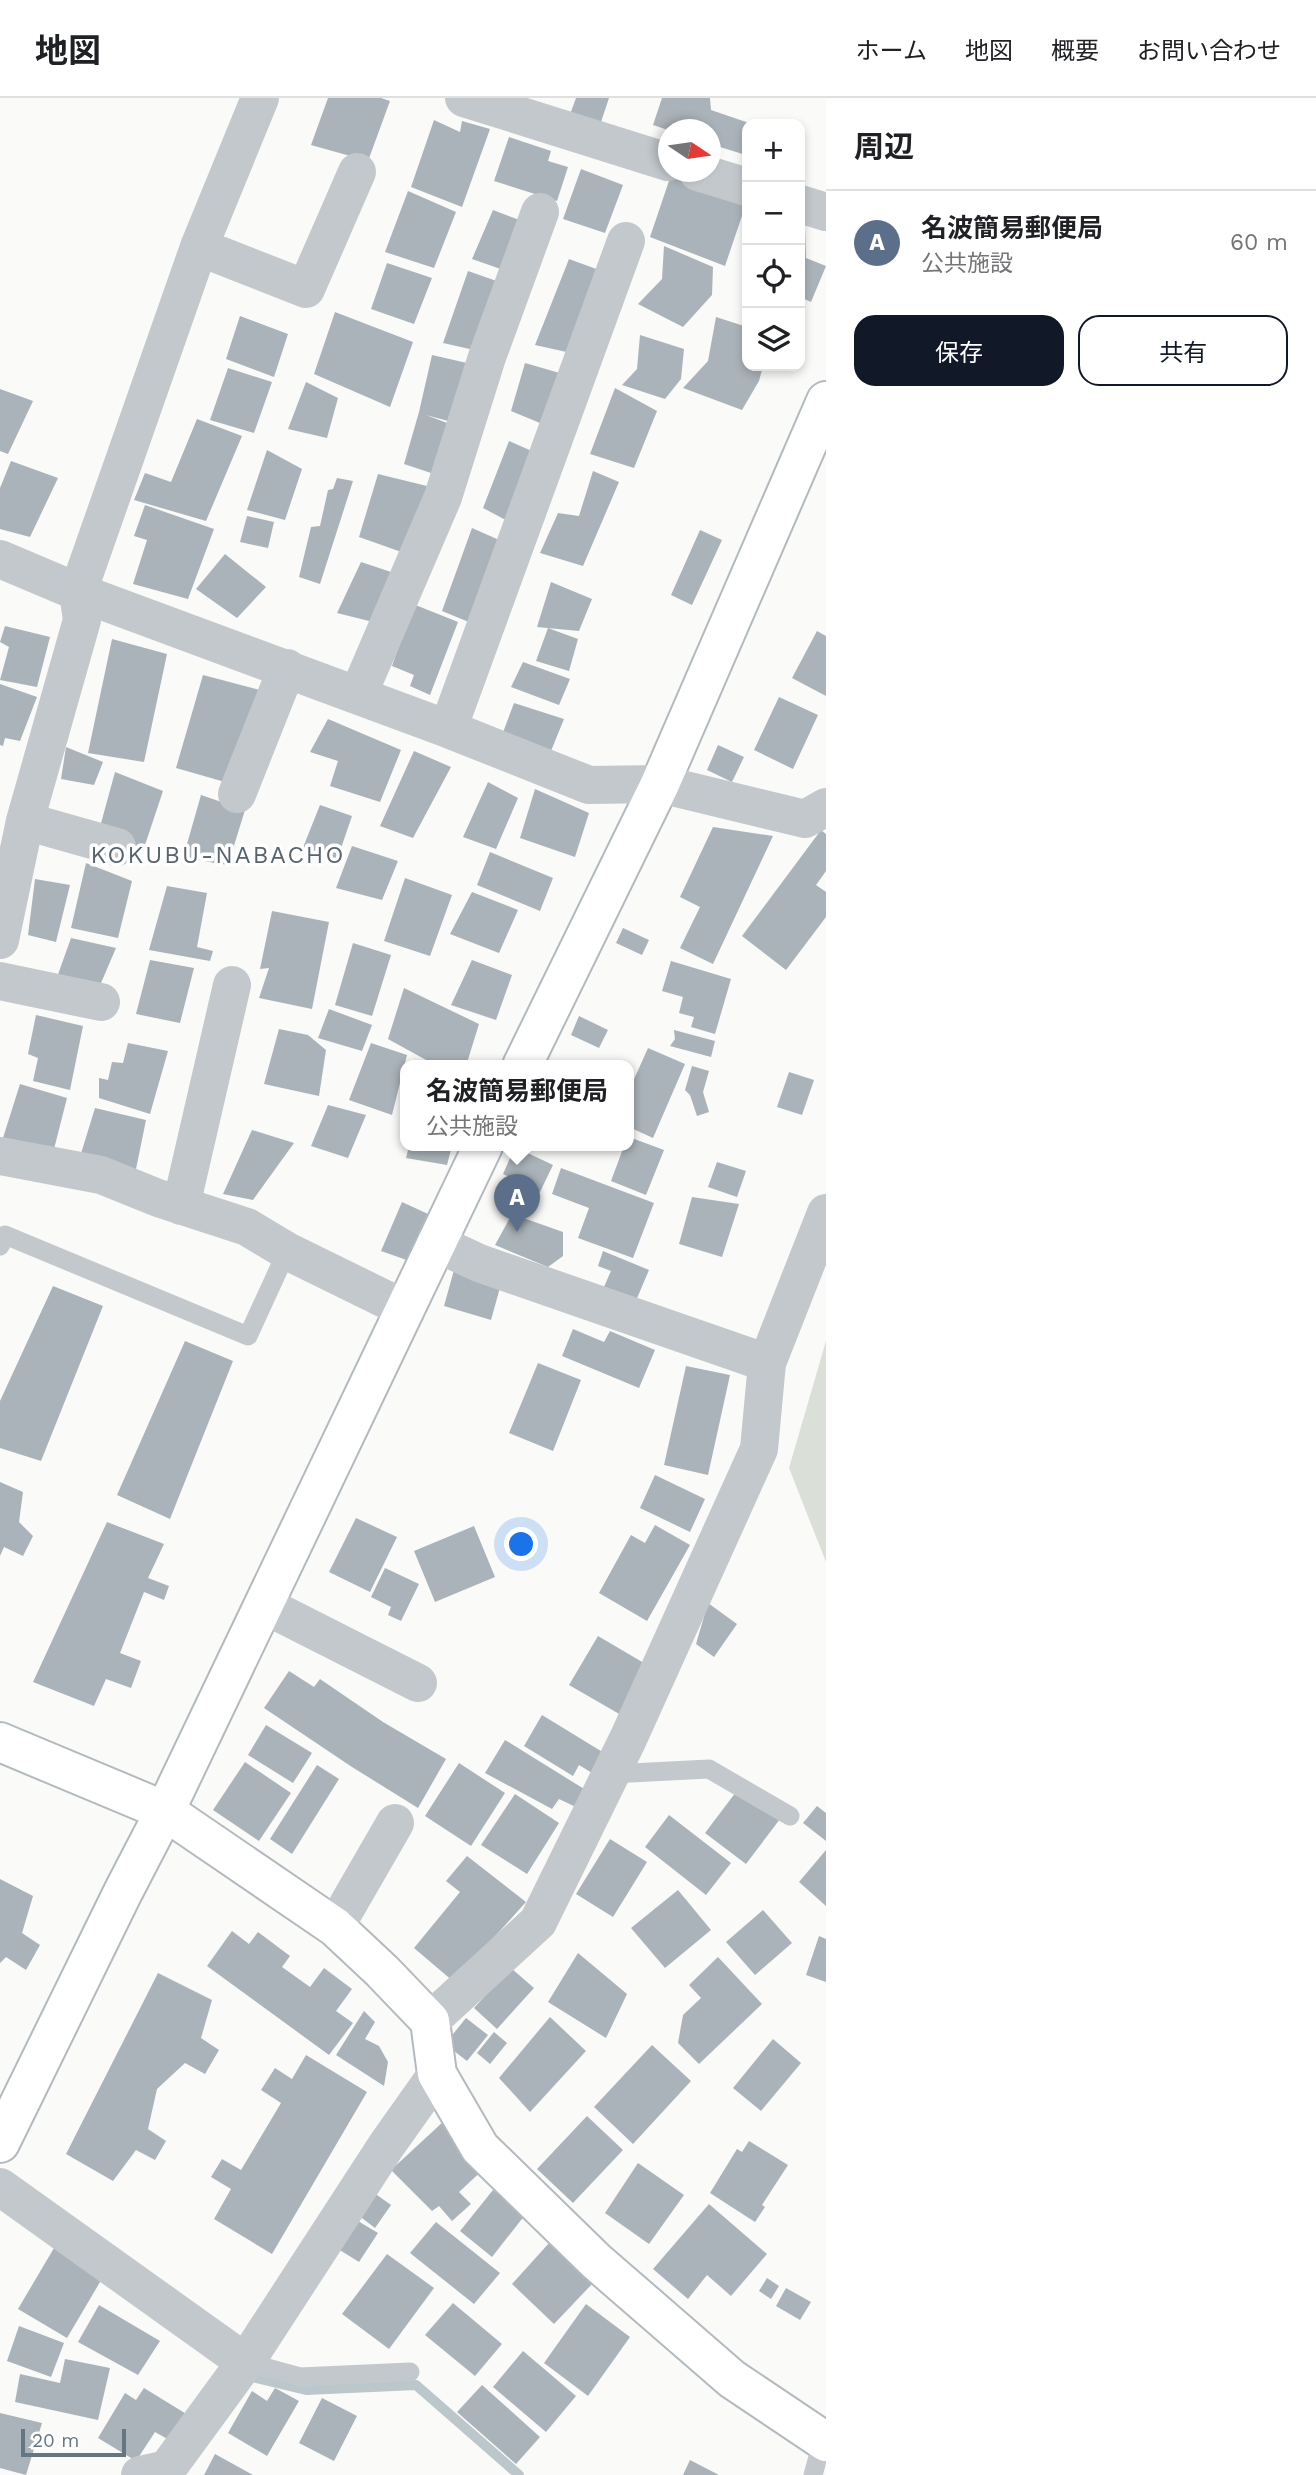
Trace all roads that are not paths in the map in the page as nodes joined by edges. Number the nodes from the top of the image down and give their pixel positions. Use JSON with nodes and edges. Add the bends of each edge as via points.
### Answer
{"nodes":[{"id":1,"x":260,"y":98,"type":"edge"},
{"id":2,"x":464,"y":98,"type":"edge"},
{"id":3,"x":658,"y":159,"type":"edge"},
{"id":4,"x":357,"y":172,"type":"dead end"},
{"id":5,"x":721,"y":179,"type":"edge"},
{"id":6,"x":742,"y":185,"type":"edge"},
{"id":7,"x":805,"y":206,"type":"edge"},
{"id":8,"x":540,"y":212,"type":"dead end"},
{"id":9,"x":826,"y":212,"type":"edge"},
{"id":10,"x":626,"y":241,"type":"dead end"},
{"id":11,"x":199,"y":247,"type":"junction"},
{"id":12,"x":826,"y":401,"type":"edge"},
{"id":13,"x":0,"y":559,"type":"edge"},
{"id":14,"x":78,"y":592,"type":"junction"},
{"id":15,"x":287,"y":668,"type":"junction"},
{"id":16,"x":358,"y":695,"type":"junction"},
{"id":17,"x":447,"y":729,"type":"junction"},
{"id":18,"x":660,"y":784,"type":"junction"},
{"id":19,"x":237,"y":794,"type":"dead end"},
{"id":20,"x":826,"y":807,"type":"edge"},
{"id":21,"x":25,"y":821,"type":"junction"},
{"id":22,"x":117,"y":847,"type":"dead end"},
{"id":23,"x":0,"y":940,"type":"edge"},
{"id":24,"x":0,"y":981,"type":"edge"},
{"id":25,"x":232,"y":985,"type":"dead end"},
{"id":26,"x":102,"y":1002,"type":"dead end"},
{"id":27,"x":525,"y":1060,"type":"edge"},
{"id":28,"x":481,"y":1151,"type":"edge"},
{"id":29,"x":0,"y":1156,"type":"edge"},
{"id":30,"x":181,"y":1206,"type":"junction"},
{"id":31,"x":826,"y":1213,"type":"edge"},
{"id":32,"x":2,"y":1238,"type":"edge"},
{"id":33,"x":436,"y":1243,"type":"junction"},
{"id":34,"x":287,"y":1251,"type":"junction"},
{"id":35,"x":405,"y":1308,"type":"junction"},
{"id":36,"x":767,"y":1363,"type":"junction"},
{"id":37,"x":264,"y":1605,"type":"junction"},
{"id":38,"x":418,"y":1683,"type":"dead end"},
{"id":39,"x":0,"y":1742,"type":"edge"},
{"id":40,"x":611,"y":1774,"type":"junction"},
{"id":41,"x":165,"y":1811,"type":"junction"},
{"id":42,"x":790,"y":1816,"type":"dead end"},
{"id":43,"x":395,"y":1823,"type":"dead end"},
{"id":44,"x":335,"y":1927,"type":"junction"},
{"id":45,"x":430,"y":2021,"type":"junction"},
{"id":46,"x":437,"y":2074,"type":"junction"},
{"id":47,"x":0,"y":2143,"type":"edge"},
{"id":48,"x":0,"y":2187,"type":"edge"},
{"id":49,"x":245,"y":2362,"type":"junction"},
{"id":50,"x":410,"y":2372,"type":"dead end"},
{"id":51,"x":820,"y":2452,"type":"edge"},
{"id":52,"x":140,"y":2475,"type":"edge"}],
"edges":[{"from":1,"to":11,"type":"street"},
{"from":2,"to":3,"type":"street"},
{"from":4,"to":11,"type":"street","via":[[306,289]]},
{"from":5,"to":6,"type":"street"},
{"from":7,"to":9,"type":"street"},
{"from":8,"to":16,"type":"street","via":[[443,496]]},
{"from":10,"to":17,"type":"street"},
{"from":11,"to":14,"type":"street"},
{"from":12,"to":18,"type":"street"},
{"from":13,"to":14,"type":"street"},
{"from":14,"to":15,"type":"street"},
{"from":14,"to":21,"type":"street","via":[[82,620]]},
{"from":15,"to":16,"type":"street"},
{"from":15,"to":19,"type":"street"},
{"from":16,"to":17,"type":"street"},
{"from":17,"to":18,"type":"street","via":[[589,785]]},
{"from":18,"to":20,"type":"street","via":[[805,819]]},
{"from":18,"to":27,"type":"street"},
{"from":21,"to":22,"type":"street"},
{"from":21,"to":23,"type":"street"},
{"from":24,"to":26,"type":"street"},
{"from":25,"to":30,"type":"street"},
{"from":28,"to":33,"type":"street"},
{"from":29,"to":30,"type":"street","via":[[101,1175]]},
{"from":30,"to":34,"type":"street","via":[[247,1227]]},
{"from":31,"to":36,"type":"street"},
{"from":32,"to":34,"type":"lane","via":[[248,1336]]},
{"from":33,"to":35,"type":"street"},
{"from":33,"to":36,"type":"street","via":[[479,1263]]},
{"from":34,"to":35,"type":"street"},
{"from":35,"to":37,"type":"street"},
{"from":36,"to":40,"type":"street","via":[[759,1450]]},
{"from":37,"to":38,"type":"street"},
{"from":37,"to":41,"type":"street"},
{"from":39,"to":41,"type":"street"},
{"from":40,"to":42,"type":"lane","via":[[709,1769]]},
{"from":40,"to":45,"type":"street","via":[[538,1922]]},
{"from":41,"to":44,"type":"street"},
{"from":41,"to":47,"type":"street"},
{"from":43,"to":44,"type":"street"},
{"from":44,"to":45,"type":"street"},
{"from":45,"to":46,"type":"street"},
{"from":46,"to":49,"type":"street"},
{"from":46,"to":51,"type":"street","via":[[480,2148],[596,2261]]},
{"from":48,"to":49,"type":"street"},
{"from":49,"to":50,"type":"lane","via":[[300,2377]]},
{"from":49,"to":52,"type":"street","via":[[167,2469]]}]}
